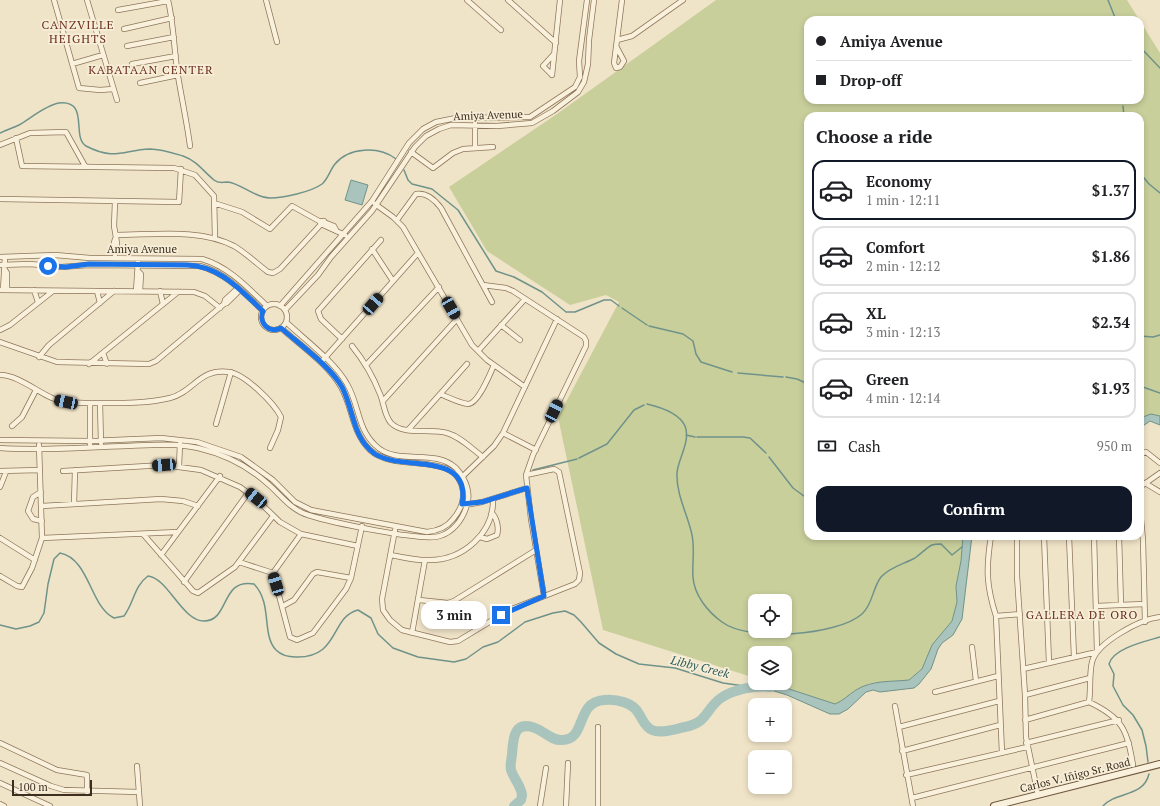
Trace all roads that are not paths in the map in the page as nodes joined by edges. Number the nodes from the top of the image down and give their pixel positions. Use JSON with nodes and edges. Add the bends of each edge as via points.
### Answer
{"nodes":[{"id":1,"x":54,"y":0,"type":"edge"},
{"id":2,"x":87,"y":0,"type":"edge"},
{"id":3,"x":168,"y":0,"type":"edge"},
{"id":4,"x":266,"y":0,"type":"edge"},
{"id":5,"x":467,"y":0,"type":"edge"},
{"id":6,"x":508,"y":0,"type":"edge"},
{"id":7,"x":560,"y":0,"type":"edge"},
{"id":8,"x":587,"y":0,"type":"edge"},
{"id":9,"x":594,"y":0,"type":"edge"},
{"id":10,"x":622,"y":0,"type":"edge"},
{"id":11,"x":683,"y":0,"type":"edge"},
{"id":12,"x":118,"y":10,"type":"dead end"},
{"id":13,"x":172,"y":18,"type":"junction"},
{"id":14,"x":124,"y":29,"type":"dead end"},
{"id":15,"x":501,"y":30,"type":"dead end"},
{"id":16,"x":174,"y":37,"type":"junction"},
{"id":17,"x":617,"y":40,"type":"junction"},
{"id":18,"x":277,"y":42,"type":"dead end"},
{"id":19,"x":556,"y":43,"type":"junction"},
{"id":20,"x":582,"y":43,"type":"junction"},
{"id":21,"x":588,"y":44,"type":"junction"},
{"id":22,"x":127,"y":46,"type":"dead end"},
{"id":23,"x":616,"y":46,"type":"dead end"},
{"id":24,"x":554,"y":54,"type":"dead end"},
{"id":25,"x":103,"y":55,"type":"junction"},
{"id":26,"x":176,"y":56,"type":"junction"},
{"id":27,"x":72,"y":64,"type":"junction"},
{"id":28,"x":132,"y":64,"type":"dead end"},
{"id":29,"x":178,"y":75,"type":"junction"},
{"id":30,"x":140,"y":83,"type":"dead end"},
{"id":31,"x":579,"y":85,"type":"junction"},
{"id":32,"x":113,"y":88,"type":"junction"},
{"id":33,"x":117,"y":100,"type":"dead end"},
{"id":34,"x":475,"y":118,"type":"junction"},
{"id":35,"x":521,"y":121,"type":"junction"},
{"id":36,"x":475,"y":125,"type":"junction"},
{"id":37,"x":16,"y":138,"type":"junction"},
{"id":38,"x":0,"y":145,"type":"edge"},
{"id":39,"x":190,"y":146,"type":"dead end"},
{"id":40,"x":475,"y":147,"type":"junction"},
{"id":41,"x":493,"y":147,"type":"dead end"},
{"id":42,"x":406,"y":148,"type":"junction"},
{"id":43,"x":412,"y":152,"type":"junction"},
{"id":44,"x":85,"y":166,"type":"junction"},
{"id":45,"x":181,"y":169,"type":"junction"},
{"id":46,"x":0,"y":199,"type":"edge"},
{"id":47,"x":372,"y":201,"type":"junction"},
{"id":48,"x":115,"y":202,"type":"junction"},
{"id":49,"x":214,"y":203,"type":"junction"},
{"id":50,"x":377,"y":205,"type":"junction"},
{"id":51,"x":397,"y":220,"type":"junction"},
{"id":52,"x":322,"y":222,"type":"junction"},
{"id":53,"x":344,"y":234,"type":"junction"},
{"id":54,"x":116,"y":237,"type":"junction"},
{"id":55,"x":215,"y":238,"type":"junction"},
{"id":56,"x":349,"y":238,"type":"junction"},
{"id":57,"x":381,"y":240,"type":"dead end"},
{"id":58,"x":372,"y":250,"type":"junction"},
{"id":59,"x":418,"y":253,"type":"junction"},
{"id":60,"x":115,"y":255,"type":"junction"},
{"id":61,"x":2,"y":257,"type":"edge"},
{"id":62,"x":138,"y":258,"type":"junction"},
{"id":63,"x":114,"y":264,"type":"junction"},
{"id":64,"x":138,"y":264,"type":"junction"},
{"id":65,"x":3,"y":266,"type":"edge"},
{"id":66,"x":393,"y":281,"type":"junction"},
{"id":67,"x":482,"y":285,"type":"junction"},
{"id":68,"x":439,"y":287,"type":"junction"},
{"id":69,"x":239,"y":289,"type":"junction"},
{"id":70,"x":3,"y":290,"type":"edge"},
{"id":71,"x":34,"y":290,"type":"junction"},
{"id":72,"x":52,"y":291,"type":"junction"},
{"id":73,"x":96,"y":291,"type":"junction"},
{"id":74,"x":114,"y":291,"type":"junction"},
{"id":75,"x":138,"y":291,"type":"junction"},
{"id":76,"x":160,"y":291,"type":"junction"},
{"id":77,"x":178,"y":292,"type":"junction"},
{"id":78,"x":525,"y":299,"type":"junction"},
{"id":79,"x":38,"y":302,"type":"junction"},
{"id":80,"x":492,"y":302,"type":"dead end"},
{"id":81,"x":100,"y":303,"type":"junction"},
{"id":82,"x":163,"y":304,"type":"junction"},
{"id":83,"x":268,"y":306,"type":"junction"},
{"id":84,"x":280,"y":306,"type":"junction"},
{"id":85,"x":220,"y":308,"type":"junction"},
{"id":86,"x":285,"y":310,"type":"junction"},
{"id":87,"x":263,"y":311,"type":"junction"},
{"id":88,"x":457,"y":319,"type":"junction"},
{"id":89,"x":557,"y":319,"type":"junction"},
{"id":90,"x":286,"y":322,"type":"junction"},
{"id":91,"x":501,"y":325,"type":"junction"},
{"id":92,"x":281,"y":328,"type":"junction"},
{"id":93,"x":0,"y":330,"type":"edge"},
{"id":94,"x":342,"y":339,"type":"junction"},
{"id":95,"x":520,"y":340,"type":"dead end"},
{"id":96,"x":0,"y":342,"type":"edge"},
{"id":97,"x":352,"y":346,"type":"dead end"},
{"id":98,"x":478,"y":351,"type":"junction"},
{"id":99,"x":103,"y":353,"type":"junction"},
{"id":100,"x":39,"y":357,"type":"junction"},
{"id":101,"x":324,"y":358,"type":"junction"},
{"id":102,"x":320,"y":363,"type":"junction"},
{"id":103,"x":89,"y":364,"type":"junction"},
{"id":104,"x":107,"y":364,"type":"junction"},
{"id":105,"x":366,"y":364,"type":"junction"},
{"id":106,"x":467,"y":364,"type":"dead end"},
{"id":107,"x":494,"y":365,"type":"junction"},
{"id":108,"x":231,"y":372,"type":"junction"},
{"id":109,"x":0,"y":375,"type":"edge"},
{"id":110,"x":524,"y":387,"type":"junction"},
{"id":111,"x":36,"y":390,"type":"junction"},
{"id":112,"x":440,"y":394,"type":"junction"},
{"id":113,"x":383,"y":401,"type":"junction"},
{"id":114,"x":90,"y":403,"type":"junction"},
{"id":115,"x":100,"y":403,"type":"junction"},
{"id":116,"x":216,"y":424,"type":"dead end"},
{"id":117,"x":12,"y":426,"type":"dead end"},
{"id":118,"x":408,"y":430,"type":"junction"},
{"id":119,"x":503,"y":433,"type":"junction"},
{"id":120,"x":0,"y":440,"type":"edge"},
{"id":121,"x":100,"y":440,"type":"junction"},
{"id":122,"x":180,"y":440,"type":"junction"},
{"id":123,"x":39,"y":441,"type":"junction"},
{"id":124,"x":90,"y":441,"type":"junction"},
{"id":125,"x":180,"y":446,"type":"junction"},
{"id":126,"x":90,"y":447,"type":"junction"},
{"id":127,"x":101,"y":447,"type":"junction"},
{"id":128,"x":0,"y":448,"type":"edge"},
{"id":129,"x":40,"y":448,"type":"junction"},
{"id":130,"x":270,"y":448,"type":"dead end"},
{"id":131,"x":536,"y":450,"type":"junction"},
{"id":132,"x":1144,"y":453,"type":"edge"},
{"id":133,"x":483,"y":457,"type":"junction"},
{"id":134,"x":1160,"y":462,"type":"edge"},
{"id":135,"x":179,"y":466,"type":"junction"},
{"id":136,"x":40,"y":470,"type":"junction"},
{"id":137,"x":75,"y":470,"type":"junction"},
{"id":138,"x":0,"y":471,"type":"edge"},
{"id":139,"x":62,"y":471,"type":"dead end"},
{"id":140,"x":6,"y":472,"type":"junction"},
{"id":141,"x":1160,"y":472,"type":"edge"},
{"id":142,"x":526,"y":475,"type":"junction"},
{"id":143,"x":220,"y":476,"type":"junction"},
{"id":144,"x":463,"y":477,"type":"junction"},
{"id":145,"x":458,"y":481,"type":"junction"},
{"id":146,"x":1145,"y":483,"type":"joint"},
{"id":147,"x":0,"y":486,"type":"edge"},
{"id":148,"x":527,"y":488,"type":"junction"},
{"id":149,"x":41,"y":492,"type":"junction"},
{"id":150,"x":1160,"y":492,"type":"edge"},
{"id":151,"x":248,"y":493,"type":"junction"},
{"id":152,"x":493,"y":499,"type":"junction"},
{"id":153,"x":74,"y":504,"type":"junction"},
{"id":154,"x":462,"y":504,"type":"junction"},
{"id":155,"x":468,"y":504,"type":"junction"},
{"id":156,"x":42,"y":506,"type":"junction"},
{"id":157,"x":198,"y":506,"type":"junction"},
{"id":158,"x":492,"y":513,"type":"junction"},
{"id":159,"x":273,"y":516,"type":"junction"},
{"id":160,"x":363,"y":520,"type":"junction"},
{"id":161,"x":42,"y":521,"type":"junction"},
{"id":162,"x":361,"y":527,"type":"junction"},
{"id":163,"x":395,"y":527,"type":"junction"},
{"id":164,"x":178,"y":532,"type":"junction"},
{"id":165,"x":394,"y":533,"type":"junction"},
{"id":166,"x":143,"y":534,"type":"junction"},
{"id":167,"x":301,"y":534,"type":"junction"},
{"id":168,"x":480,"y":537,"type":"junction"},
{"id":169,"x":0,"y":538,"type":"edge"},
{"id":170,"x":42,"y":538,"type":"junction"},
{"id":171,"x":990,"y":540,"type":"edge"},
{"id":172,"x":1017,"y":540,"type":"edge"},
{"id":173,"x":1044,"y":540,"type":"edge"},
{"id":174,"x":1069,"y":540,"type":"edge"},
{"id":175,"x":1094,"y":540,"type":"edge"},
{"id":176,"x":1119,"y":540,"type":"edge"},
{"id":177,"x":1143,"y":540,"type":"edge"},
{"id":178,"x":358,"y":546,"type":"junction"},
{"id":179,"x":536,"y":550,"type":"junction"},
{"id":180,"x":161,"y":555,"type":"junction"},
{"id":181,"x":390,"y":555,"type":"junction"},
{"id":182,"x":35,"y":560,"type":"junction"},
{"id":183,"x":425,"y":560,"type":"junction"},
{"id":184,"x":239,"y":562,"type":"junction"},
{"id":185,"x":273,"y":573,"type":"junction"},
{"id":186,"x":0,"y":576,"type":"edge"},
{"id":187,"x":351,"y":578,"type":"junction"},
{"id":188,"x":184,"y":582,"type":"junction"},
{"id":189,"x":544,"y":596,"type":"junction"},
{"id":190,"x":419,"y":600,"type":"junction"},
{"id":191,"x":1121,"y":604,"type":"junction"},
{"id":192,"x":1144,"y":604,"type":"junction"},
{"id":193,"x":283,"y":606,"type":"junction"},
{"id":194,"x":1096,"y":606,"type":"junction"},
{"id":195,"x":1020,"y":614,"type":"junction"},
{"id":196,"x":996,"y":616,"type":"junction"},
{"id":197,"x":1160,"y":617,"type":"edge"},
{"id":198,"x":1145,"y":622,"type":"junction"},
{"id":199,"x":412,"y":633,"type":"junction"},
{"id":200,"x":972,"y":647,"type":"dead end"},
{"id":201,"x":1097,"y":652,"type":"junction"},
{"id":202,"x":1074,"y":657,"type":"junction"},
{"id":203,"x":1048,"y":663,"type":"junction"},
{"id":204,"x":1024,"y":669,"type":"junction"},
{"id":205,"x":998,"y":676,"type":"junction"},
{"id":206,"x":1090,"y":678,"type":"junction"},
{"id":207,"x":976,"y":681,"type":"junction"},
{"id":208,"x":936,"y":692,"type":"dead end"},
{"id":209,"x":1025,"y":695,"type":"junction"},
{"id":210,"x":999,"y":701,"type":"junction"},
{"id":211,"x":1089,"y":702,"type":"junction"},
{"id":212,"x":895,"y":706,"type":"dead end"},
{"id":213,"x":1025,"y":720,"type":"junction"},
{"id":214,"x":1119,"y":720,"type":"junction"},
{"id":215,"x":1000,"y":725,"type":"junction"},
{"id":216,"x":598,"y":727,"type":"dead end"},
{"id":217,"x":899,"y":728,"type":"junction"},
{"id":218,"x":0,"y":743,"type":"edge"},
{"id":219,"x":1130,"y":743,"type":"junction"},
{"id":220,"x":1027,"y":745,"type":"junction"},
{"id":221,"x":902,"y":752,"type":"junction"},
{"id":222,"x":1002,"y":753,"type":"junction"},
{"id":223,"x":0,"y":763,"type":"edge"},
{"id":224,"x":568,"y":763,"type":"dead end"},
{"id":225,"x":1160,"y":764,"type":"edge"},
{"id":226,"x":1133,"y":765,"type":"dead end"},
{"id":227,"x":137,"y":766,"type":"dead end"},
{"id":228,"x":546,"y":768,"type":"dead end"},
{"id":229,"x":1032,"y":768,"type":"junction"},
{"id":230,"x":906,"y":775,"type":"junction"},
{"id":231,"x":0,"y":783,"type":"edge"},
{"id":232,"x":87,"y":792,"type":"junction"},
{"id":233,"x":139,"y":792,"type":"junction"},
{"id":234,"x":1038,"y":795,"type":"junction"},
{"id":235,"x":912,"y":798,"type":"junction"},
{"id":236,"x":0,"y":804,"type":"edge"},
{"id":237,"x":4,"y":806,"type":"edge"},
{"id":238,"x":50,"y":806,"type":"edge"},
{"id":239,"x":140,"y":806,"type":"edge"},
{"id":240,"x":540,"y":806,"type":"edge"},
{"id":241,"x":566,"y":806,"type":"edge"},
{"id":242,"x":598,"y":806,"type":"edge"},
{"id":243,"x":913,"y":806,"type":"edge"},
{"id":244,"x":994,"y":806,"type":"edge"}],
"edges":[{"from":1,"to":27,"type":"street"},
{"from":2,"to":25,"type":"street"},
{"from":3,"to":12,"type":"street"},
{"from":3,"to":13,"type":"street"},
{"from":4,"to":18,"type":"street"},
{"from":5,"to":15,"type":"street"},
{"from":6,"to":19,"type":"street"},
{"from":7,"to":19,"type":"street"},
{"from":8,"to":20,"type":"street"},
{"from":9,"to":21,"type":"street","name":"Amiya Avenue"},
{"from":10,"to":17,"type":"street"},
{"from":11,"to":17,"type":"street","via":[[635,34]]},
{"from":13,"to":14,"type":"street"},
{"from":13,"to":16,"type":"street"},
{"from":16,"to":22,"type":"street"},
{"from":16,"to":26,"type":"street"},
{"from":17,"to":23,"type":"street"},
{"from":19,"to":24,"type":"street"},
{"from":20,"to":21,"type":"street"},
{"from":20,"to":31,"type":"street"},
{"from":21,"to":31,"type":"street","name":"Amiya Avenue","via":[[588,64]]},
{"from":25,"to":27,"type":"street"},
{"from":25,"to":32,"type":"street"},
{"from":26,"to":28,"type":"street"},
{"from":26,"to":29,"type":"street"},
{"from":27,"to":32,"type":"street","via":[[79,88]]},
{"from":29,"to":30,"type":"street"},
{"from":29,"to":39,"type":"street"},
{"from":31,"to":35,"type":"street","name":"Amiya Avenue","via":[[573,97],[542,118],[532,123]]},
{"from":32,"to":33,"type":"street"},
{"from":34,"to":35,"type":"street","name":"Amiya Avenue","via":[[500,116]]},
{"from":34,"to":36,"type":"street"},
{"from":34,"to":42,"type":"street","name":"Amiya Avenue","via":[[436,122],[418,134]]},
{"from":35,"to":36,"type":"street","name":"Amiya Avenue","via":[[497,126]]},
{"from":36,"to":40,"type":"street"},
{"from":36,"to":43,"type":"street","name":"Amiya Avenue","via":[[451,125],[439,129],[422,139]]},
{"from":37,"to":38,"type":"street"},
{"from":37,"to":44,"type":"street","via":[[33,132],[66,132]]},
{"from":37,"to":44,"type":"street","via":[[22,166]]},
{"from":40,"to":41,"type":"street"},
{"from":40,"to":43,"type":"street","via":[[458,150],[433,168]]},
{"from":42,"to":43,"type":"street"},
{"from":42,"to":47,"type":"street","name":"Amiya Avenue"},
{"from":43,"to":50,"type":"street","name":"Amiya Avenue"},
{"from":44,"to":45,"type":"street"},
{"from":45,"to":48,"type":"street","via":[[179,202]]},
{"from":45,"to":49,"type":"street","via":[[199,178],[213,194]]},
{"from":46,"to":48,"type":"street"},
{"from":47,"to":50,"type":"street"},
{"from":47,"to":53,"type":"street","name":"Amiya Avenue"},
{"from":48,"to":54,"type":"street"},
{"from":49,"to":52,"type":"street","via":[[242,212],[270,229],[292,206]]},
{"from":49,"to":55,"type":"street"},
{"from":50,"to":51,"type":"street"},
{"from":50,"to":56,"type":"street","name":"Amiya Avenue"},
{"from":51,"to":59,"type":"street"},
{"from":51,"to":67,"type":"street","via":[[416,194],[429,196],[441,208]]},
{"from":52,"to":53,"type":"street","via":[[332,230]]},
{"from":52,"to":55,"type":"street","via":[[273,276],[240,250]]},
{"from":53,"to":56,"type":"street"},
{"from":53,"to":84,"type":"street","name":"Amiya Avenue"},
{"from":54,"to":55,"type":"street","via":[[193,234]]},
{"from":54,"to":60,"type":"street","via":[[113,243]]},
{"from":56,"to":86,"type":"street","name":"Amiya Avenue"},
{"from":57,"to":58,"type":"street"},
{"from":58,"to":66,"type":"street"},
{"from":58,"to":94,"type":"street","via":[[316,313]]},
{"from":59,"to":66,"type":"street"},
{"from":59,"to":68,"type":"street"},
{"from":60,"to":61,"type":"street","name":"Amiya Avenue"},
{"from":60,"to":62,"type":"street","name":"Amiya Avenue"},
{"from":60,"to":63,"type":"street"},
{"from":61,"to":65,"type":"street"},
{"from":62,"to":64,"type":"street"},
{"from":62,"to":83,"type":"street","name":"Amiya Avenue","via":[[194,258],[213,263],[234,275]]},
{"from":63,"to":64,"type":"street","name":"Amiya Avenue"},
{"from":63,"to":65,"type":"street","name":"Amiya Avenue","via":[[60,267]]},
{"from":64,"to":69,"type":"street","name":"Amiya Avenue","via":[[200,266],[219,273]]},
{"from":64,"to":75,"type":"street","via":[[138,271],[141,274]]},
{"from":65,"to":70,"type":"street","via":[[7,273]]},
{"from":66,"to":94,"type":"street"},
{"from":67,"to":78,"type":"street","via":[[506,288]]},
{"from":67,"to":80,"type":"street"},
{"from":68,"to":88,"type":"street"},
{"from":68,"to":105,"type":"street"},
{"from":69,"to":85,"type":"street","via":[[225,300]]},
{"from":69,"to":87,"type":"street","name":"Amiya Avenue"},
{"from":70,"to":71,"type":"street"},
{"from":71,"to":72,"type":"street"},
{"from":71,"to":79,"type":"street"},
{"from":72,"to":73,"type":"street"},
{"from":72,"to":79,"type":"street"},
{"from":73,"to":74,"type":"street"},
{"from":73,"to":81,"type":"street"},
{"from":74,"to":75,"type":"street"},
{"from":74,"to":81,"type":"street"},
{"from":75,"to":76,"type":"street"},
{"from":76,"to":77,"type":"street"},
{"from":76,"to":82,"type":"street"},
{"from":77,"to":82,"type":"street"},
{"from":77,"to":85,"type":"street","via":[[200,293]]},
{"from":78,"to":89,"type":"street"},
{"from":78,"to":91,"type":"street"},
{"from":79,"to":93,"type":"street"},
{"from":81,"to":100,"type":"street","via":[[49,345]]},
{"from":82,"to":99,"type":"street"},
{"from":83,"to":84,"type":"street"},
{"from":83,"to":87,"type":"street"},
{"from":84,"to":86,"type":"street"},
{"from":85,"to":104,"type":"street","via":[[153,363]]},
{"from":86,"to":90,"type":"street"},
{"from":87,"to":92,"type":"street","via":[[262,319],[265,326],[273,330]]},
{"from":88,"to":98,"type":"street"},
{"from":88,"to":113,"type":"street"},
{"from":89,"to":110,"type":"street"},
{"from":89,"to":131,"type":"street","via":[[584,337],[587,344]]},
{"from":90,"to":92,"type":"street"},
{"from":90,"to":101,"type":"street"},
{"from":91,"to":95,"type":"street"},
{"from":91,"to":98,"type":"street"},
{"from":92,"to":102,"type":"street"},
{"from":94,"to":101,"type":"street"},
{"from":96,"to":100,"type":"street"},
{"from":97,"to":105,"type":"street"},
{"from":98,"to":107,"type":"street"},
{"from":99,"to":103,"type":"street"},
{"from":99,"to":104,"type":"street"},
{"from":100,"to":103,"type":"street","via":[[62,363]]},
{"from":101,"to":102,"type":"street"},
{"from":101,"to":144,"type":"street","via":[[347,384],[363,429],[378,448],[398,457],[443,460]]},
{"from":102,"to":145,"type":"street","via":[[341,387],[357,432],[370,450],[391,461],[442,466]]},
{"from":103,"to":104,"type":"street"},
{"from":105,"to":113,"type":"street"},
{"from":106,"to":112,"type":"street"},
{"from":107,"to":110,"type":"street"},
{"from":107,"to":112,"type":"street","via":[[473,405]]},
{"from":108,"to":115,"type":"street","via":[[218,371],[204,376],[171,398]]},
{"from":108,"to":116,"type":"street"},
{"from":108,"to":130,"type":"street","via":[[248,381],[281,417]]},
{"from":109,"to":111,"type":"street"},
{"from":110,"to":119,"type":"street"},
{"from":111,"to":114,"type":"street","via":[[58,400]]},
{"from":111,"to":117,"type":"street","via":[[22,416]]},
{"from":112,"to":118,"type":"street"},
{"from":113,"to":118,"type":"street","via":[[387,418],[397,427]]},
{"from":114,"to":115,"type":"street"},
{"from":114,"to":124,"type":"street"},
{"from":115,"to":121,"type":"street"},
{"from":118,"to":133,"type":"street","via":[[450,434]]},
{"from":119,"to":131,"type":"street"},
{"from":119,"to":133,"type":"street"},
{"from":120,"to":123,"type":"street"},
{"from":121,"to":122,"type":"street"},
{"from":121,"to":124,"type":"street"},
{"from":121,"to":127,"type":"street"},
{"from":122,"to":125,"type":"street"},
{"from":122,"to":160,"type":"street","via":[[210,445],[241,457],[305,508]]},
{"from":123,"to":124,"type":"street"},
{"from":123,"to":129,"type":"street"},
{"from":124,"to":126,"type":"street"},
{"from":125,"to":127,"type":"street","via":[[160,444]]},
{"from":125,"to":135,"type":"street"},
{"from":125,"to":162,"type":"street","via":[[208,451],[238,462],[268,484],[300,513]]},
{"from":126,"to":127,"type":"street"},
{"from":126,"to":129,"type":"street"},
{"from":128,"to":129,"type":"street"},
{"from":129,"to":136,"type":"street"},
{"from":131,"to":142,"type":"street"},
{"from":132,"to":134,"type":"street"},
{"from":133,"to":144,"type":"street"},
{"from":135,"to":137,"type":"street"},
{"from":135,"to":143,"type":"street"},
{"from":136,"to":140,"type":"street"},
{"from":136,"to":149,"type":"street"},
{"from":137,"to":139,"type":"street"},
{"from":137,"to":153,"type":"street"},
{"from":138,"to":140,"type":"street"},
{"from":140,"to":147,"type":"street"},
{"from":141,"to":146,"type":"street"},
{"from":142,"to":148,"type":"street"},
{"from":142,"to":189,"type":"street","via":[[554,469],[559,472],[580,573],[575,584]]},
{"from":143,"to":151,"type":"street"},
{"from":143,"to":157,"type":"street"},
{"from":144,"to":145,"type":"street"},
{"from":144,"to":155,"type":"street","via":[[468,492]]},
{"from":145,"to":154,"type":"street","via":[[463,493]]},
{"from":146,"to":150,"type":"street"},
{"from":148,"to":152,"type":"street"},
{"from":148,"to":179,"type":"street"},
{"from":149,"to":156,"type":"street"},
{"from":149,"to":161,"type":"street","via":[[33,497],[28,511],[33,519]]},
{"from":151,"to":159,"type":"street"},
{"from":151,"to":188,"type":"street"},
{"from":152,"to":155,"type":"street"},
{"from":152,"to":158,"type":"street"},
{"from":153,"to":156,"type":"street"},
{"from":153,"to":157,"type":"street","via":[[174,500]]},
{"from":154,"to":155,"type":"street"},
{"from":154,"to":163,"type":"street","via":[[451,522],[433,531]]},
{"from":155,"to":165,"type":"street","via":[[460,521],[442,536],[422,538]]},
{"from":156,"to":161,"type":"street"},
{"from":157,"to":164,"type":"street"},
{"from":158,"to":168,"type":"street"},
{"from":158,"to":168,"type":"street","via":[[496,518],[497,535],[487,539]]},
{"from":159,"to":167,"type":"street"},
{"from":159,"to":184,"type":"street"},
{"from":160,"to":162,"type":"street"},
{"from":160,"to":163,"type":"street"},
{"from":161,"to":170,"type":"street"},
{"from":162,"to":165,"type":"street"},
{"from":162,"to":178,"type":"street"},
{"from":163,"to":165,"type":"street"},
{"from":164,"to":166,"type":"street"},
{"from":164,"to":180,"type":"street"},
{"from":165,"to":181,"type":"street"},
{"from":166,"to":170,"type":"street"},
{"from":166,"to":180,"type":"street"},
{"from":167,"to":178,"type":"street"},
{"from":167,"to":185,"type":"street"},
{"from":168,"to":183,"type":"street","via":[[455,556]]},
{"from":169,"to":182,"type":"street"},
{"from":170,"to":182,"type":"street"},
{"from":171,"to":196,"type":"street","via":[[986,572]]},
{"from":172,"to":195,"type":"street"},
{"from":173,"to":203,"type":"street"},
{"from":174,"to":202,"type":"street"},
{"from":175,"to":194,"type":"street"},
{"from":176,"to":191,"type":"street"},
{"from":177,"to":192,"type":"street"},
{"from":178,"to":187,"type":"street"},
{"from":179,"to":189,"type":"street"},
{"from":179,"to":190,"type":"street","via":[[454,601],[448,603]]},
{"from":180,"to":188,"type":"street"},
{"from":181,"to":183,"type":"street"},
{"from":181,"to":199,"type":"street","via":[[382,599],[383,610],[396,626]]},
{"from":182,"to":186,"type":"street","via":[[22,586],[17,586]]},
{"from":183,"to":190,"type":"street"},
{"from":184,"to":185,"type":"street"},
{"from":184,"to":188,"type":"street","via":[[198,593]]},
{"from":185,"to":193,"type":"street"},
{"from":187,"to":193,"type":"street","via":[[317,572],[294,600]]},
{"from":187,"to":193,"type":"street","via":[[343,593],[309,636],[297,640],[292,638]]},
{"from":189,"to":199,"type":"street","via":[[509,610],[458,641],[450,642]]},
{"from":190,"to":199,"type":"street"},
{"from":191,"to":192,"type":"street"},
{"from":191,"to":194,"type":"street"},
{"from":192,"to":198,"type":"street"},
{"from":194,"to":201,"type":"street"},
{"from":195,"to":196,"type":"street"},
{"from":195,"to":204,"type":"street"},
{"from":196,"to":205,"type":"street"},
{"from":197,"to":198,"type":"street"},
{"from":198,"to":201,"type":"street","via":[[1112,639]]},
{"from":200,"to":207,"type":"street"},
{"from":201,"to":202,"type":"street"},
{"from":201,"to":206,"type":"street","via":[[1092,662]]},
{"from":202,"to":203,"type":"street"},
{"from":203,"to":204,"type":"street"},
{"from":204,"to":209,"type":"street"},
{"from":205,"to":207,"type":"street"},
{"from":205,"to":210,"type":"street"},
{"from":206,"to":209,"type":"street"},
{"from":206,"to":211,"type":"street"},
{"from":207,"to":208,"type":"street"},
{"from":209,"to":213,"type":"street"},
{"from":210,"to":215,"type":"street"},
{"from":210,"to":217,"type":"street"},
{"from":211,"to":213,"type":"street"},
{"from":211,"to":214,"type":"street"},
{"from":212,"to":217,"type":"street"},
{"from":213,"to":220,"type":"street"},
{"from":214,"to":219,"type":"street"},
{"from":214,"to":220,"type":"street"},
{"from":215,"to":221,"type":"street"},
{"from":215,"to":222,"type":"street"},
{"from":216,"to":242,"type":"street"},
{"from":217,"to":221,"type":"street"},
{"from":218,"to":232,"type":"street","via":[[57,770],[87,775]]},
{"from":219,"to":226,"type":"street"},
{"from":219,"to":229,"type":"street"},
{"from":220,"to":222,"type":"street"},
{"from":220,"to":229,"type":"street"},
{"from":221,"to":230,"type":"street"},
{"from":222,"to":230,"type":"street"},
{"from":223,"to":232,"type":"street","via":[[51,786]]},
{"from":224,"to":241,"type":"street"},
{"from":225,"to":234,"type":"main road","name":"Carlos V. Iñigo Sr. Road"},
{"from":227,"to":233,"type":"street"},
{"from":228,"to":240,"type":"street"},
{"from":229,"to":234,"type":"street"},
{"from":229,"to":235,"type":"street"},
{"from":230,"to":235,"type":"street"},
{"from":231,"to":238,"type":"street"},
{"from":232,"to":233,"type":"street"},
{"from":233,"to":239,"type":"street"},
{"from":234,"to":244,"type":"main road","name":"Carlos V. Iñigo Sr. Road"},
{"from":235,"to":243,"type":"street"},
{"from":236,"to":237,"type":"street"}]}
